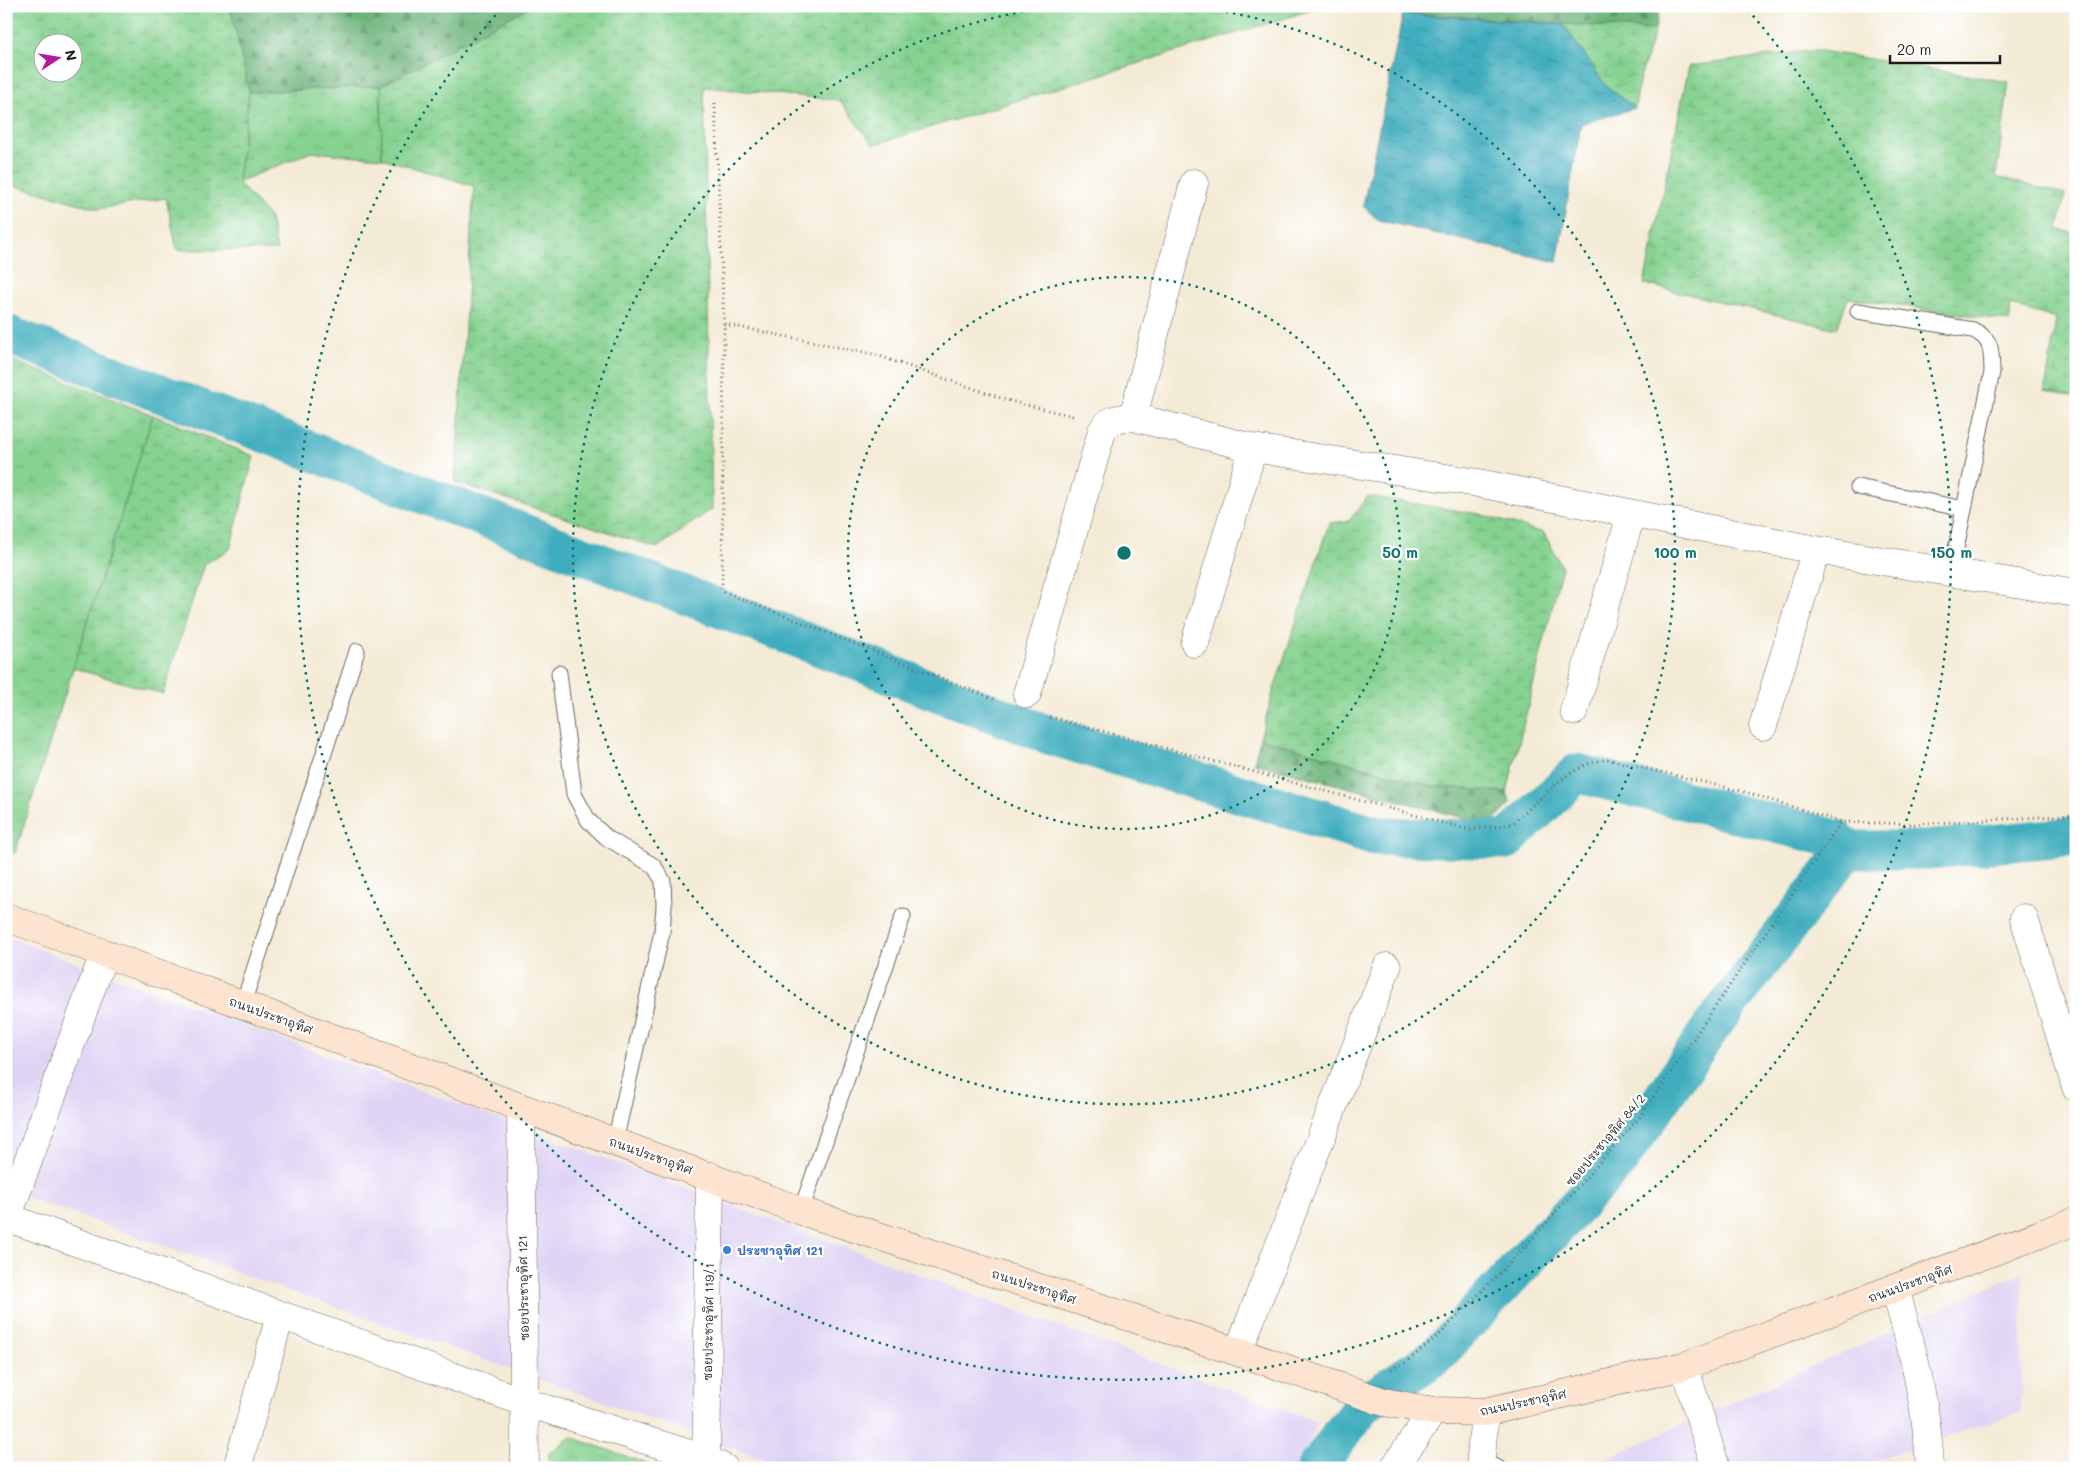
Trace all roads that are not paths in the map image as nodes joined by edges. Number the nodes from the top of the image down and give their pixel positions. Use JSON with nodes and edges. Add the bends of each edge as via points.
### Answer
{"nodes":[{"id":1,"x":1194,"y":183,"type":"dead end"},
{"id":2,"x":1858,"y":311,"type":"dead end"},
{"id":3,"x":1133,"y":418,"type":"junction"},
{"id":4,"x":1253,"y":448,"type":"junction"},
{"id":5,"x":1858,"y":487,"type":"dead end"},
{"id":6,"x":1964,"y":508,"type":"junction"},
{"id":7,"x":1631,"y":515,"type":"junction"},
{"id":8,"x":1816,"y":550,"type":"junction"},
{"id":9,"x":1951,"y":573,"type":"junction"},
{"id":10,"x":2076,"y":593,"type":"edge"},
{"id":11,"x":1196,"y":643,"type":"dead end"},
{"id":12,"x":357,"y":651,"type":"dead end"},
{"id":13,"x":559,"y":673,"type":"dead end"},
{"id":14,"x":1027,"y":694,"type":"dead end"},
{"id":15,"x":1574,"y":712,"type":"dead end"},
{"id":16,"x":1763,"y":726,"type":"dead end"},
{"id":17,"x":903,"y":916,"type":"dead end"},
{"id":18,"x":6,"y":917,"type":"edge"},
{"id":19,"x":2024,"y":918,"type":"dead end"},
{"id":20,"x":104,"y":954,"type":"junction"},
{"id":21,"x":1387,"y":967,"type":"dead end"},
{"id":22,"x":243,"y":1004,"type":"junction"},
{"id":23,"x":2076,"y":1087,"type":"edge"},
{"id":24,"x":521,"y":1108,"type":"junction"},
{"id":25,"x":615,"y":1142,"type":"junction"},
{"id":26,"x":710,"y":1176,"type":"junction"},
{"id":27,"x":801,"y":1211,"type":"junction"},
{"id":28,"x":7,"y":1219,"type":"edge"},
{"id":29,"x":2076,"y":1221,"type":"edge"},
{"id":30,"x":1895,"y":1289,"type":"junction"},
{"id":31,"x":280,"y":1316,"type":"junction"},
{"id":32,"x":1238,"y":1352,"type":"junction"},
{"id":33,"x":1684,"y":1366,"type":"junction"},
{"id":34,"x":524,"y":1402,"type":"junction"},
{"id":35,"x":1433,"y":1411,"type":"junction"},
{"id":36,"x":1485,"y":1412,"type":"junction"},
{"id":37,"x":712,"y":1465,"type":"edge"},
{"id":38,"x":1486,"y":1465,"type":"edge"},
{"id":39,"x":237,"y":1468,"type":"edge"},
{"id":40,"x":525,"y":1468,"type":"edge"},
{"id":41,"x":1394,"y":1468,"type":"edge"},
{"id":42,"x":1716,"y":1468,"type":"edge"},
{"id":43,"x":1930,"y":1468,"type":"edge"}],
"edges":[{"from":1,"to":3,"type":"street"},
{"from":2,"to":6,"type":"lane","via":[[1973,330],[1984,335],[1991,347],[1992,372]]},
{"from":3,"to":4,"type":"street"},
{"from":3,"to":14,"type":"street","via":[[1114,419],[1102,431]]},
{"from":4,"to":7,"type":"street","via":[[1478,483]]},
{"from":4,"to":11,"type":"street"},
{"from":5,"to":6,"type":"lane"},
{"from":6,"to":9,"type":"lane"},
{"from":7,"to":8,"type":"street"},
{"from":7,"to":15,"type":"street"},
{"from":8,"to":9,"type":"street"},
{"from":8,"to":16,"type":"street"},
{"from":9,"to":10,"type":"street"},
{"from":12,"to":22,"type":"lane"},
{"from":13,"to":25,"type":"lane","via":[[574,794],[588,820],[607,838],[654,866],[662,881],[662,932]]},
{"from":17,"to":27,"type":"lane"},
{"from":18,"to":20,"type":"main road","name":"ถนนประชาอุทิศ"},
{"from":19,"to":23,"type":"street"},
{"from":20,"to":22,"type":"main road","name":"ถนนประชาอุทิศ"},
{"from":20,"to":28,"type":"street"},
{"from":21,"to":32,"type":"street"},
{"from":22,"to":24,"type":"main road","name":"ถนนประชาอุทิศ"},
{"from":24,"to":25,"type":"main road","name":"ถนนประชาอุทิศ"},
{"from":24,"to":34,"type":"street","name":"ซอยประชาอุทิศ 121"},
{"from":25,"to":26,"type":"main road","name":"ถนนประชาอุทิศ"},
{"from":26,"to":27,"type":"main road","name":"ถนนประชาอุทิศ"},
{"from":26,"to":37,"type":"street","name":"ซอยประชาอุทิศ 119/1"},
{"from":27,"to":32,"type":"main road","name":"ถนนประชาอุทิศ"},
{"from":28,"to":31,"type":"street"},
{"from":29,"to":30,"type":"main road","name":"ถนนประชาอุทิศ"},
{"from":30,"to":33,"type":"main road","name":"ถนนประชาอุทิศ"},
{"from":30,"to":43,"type":"street","via":[[1916,1360],[1928,1431]]},
{"from":31,"to":34,"type":"street"},
{"from":31,"to":39,"type":"street"},
{"from":32,"to":35,"type":"main road","name":"ถนนประชาอุทิศ","via":[[1362,1395]]},
{"from":33,"to":36,"type":"main road","name":"ถนนประชาอุทิศ"},
{"from":33,"to":42,"type":"street"},
{"from":34,"to":37,"type":"street"},
{"from":34,"to":40,"type":"street","name":"ซอยประชาอุทิศ 121"},
{"from":35,"to":36,"type":"main road","name":"ถนนประชาอุทิศ"},
{"from":35,"to":41,"type":"street"},
{"from":36,"to":38,"type":"street"}]}
